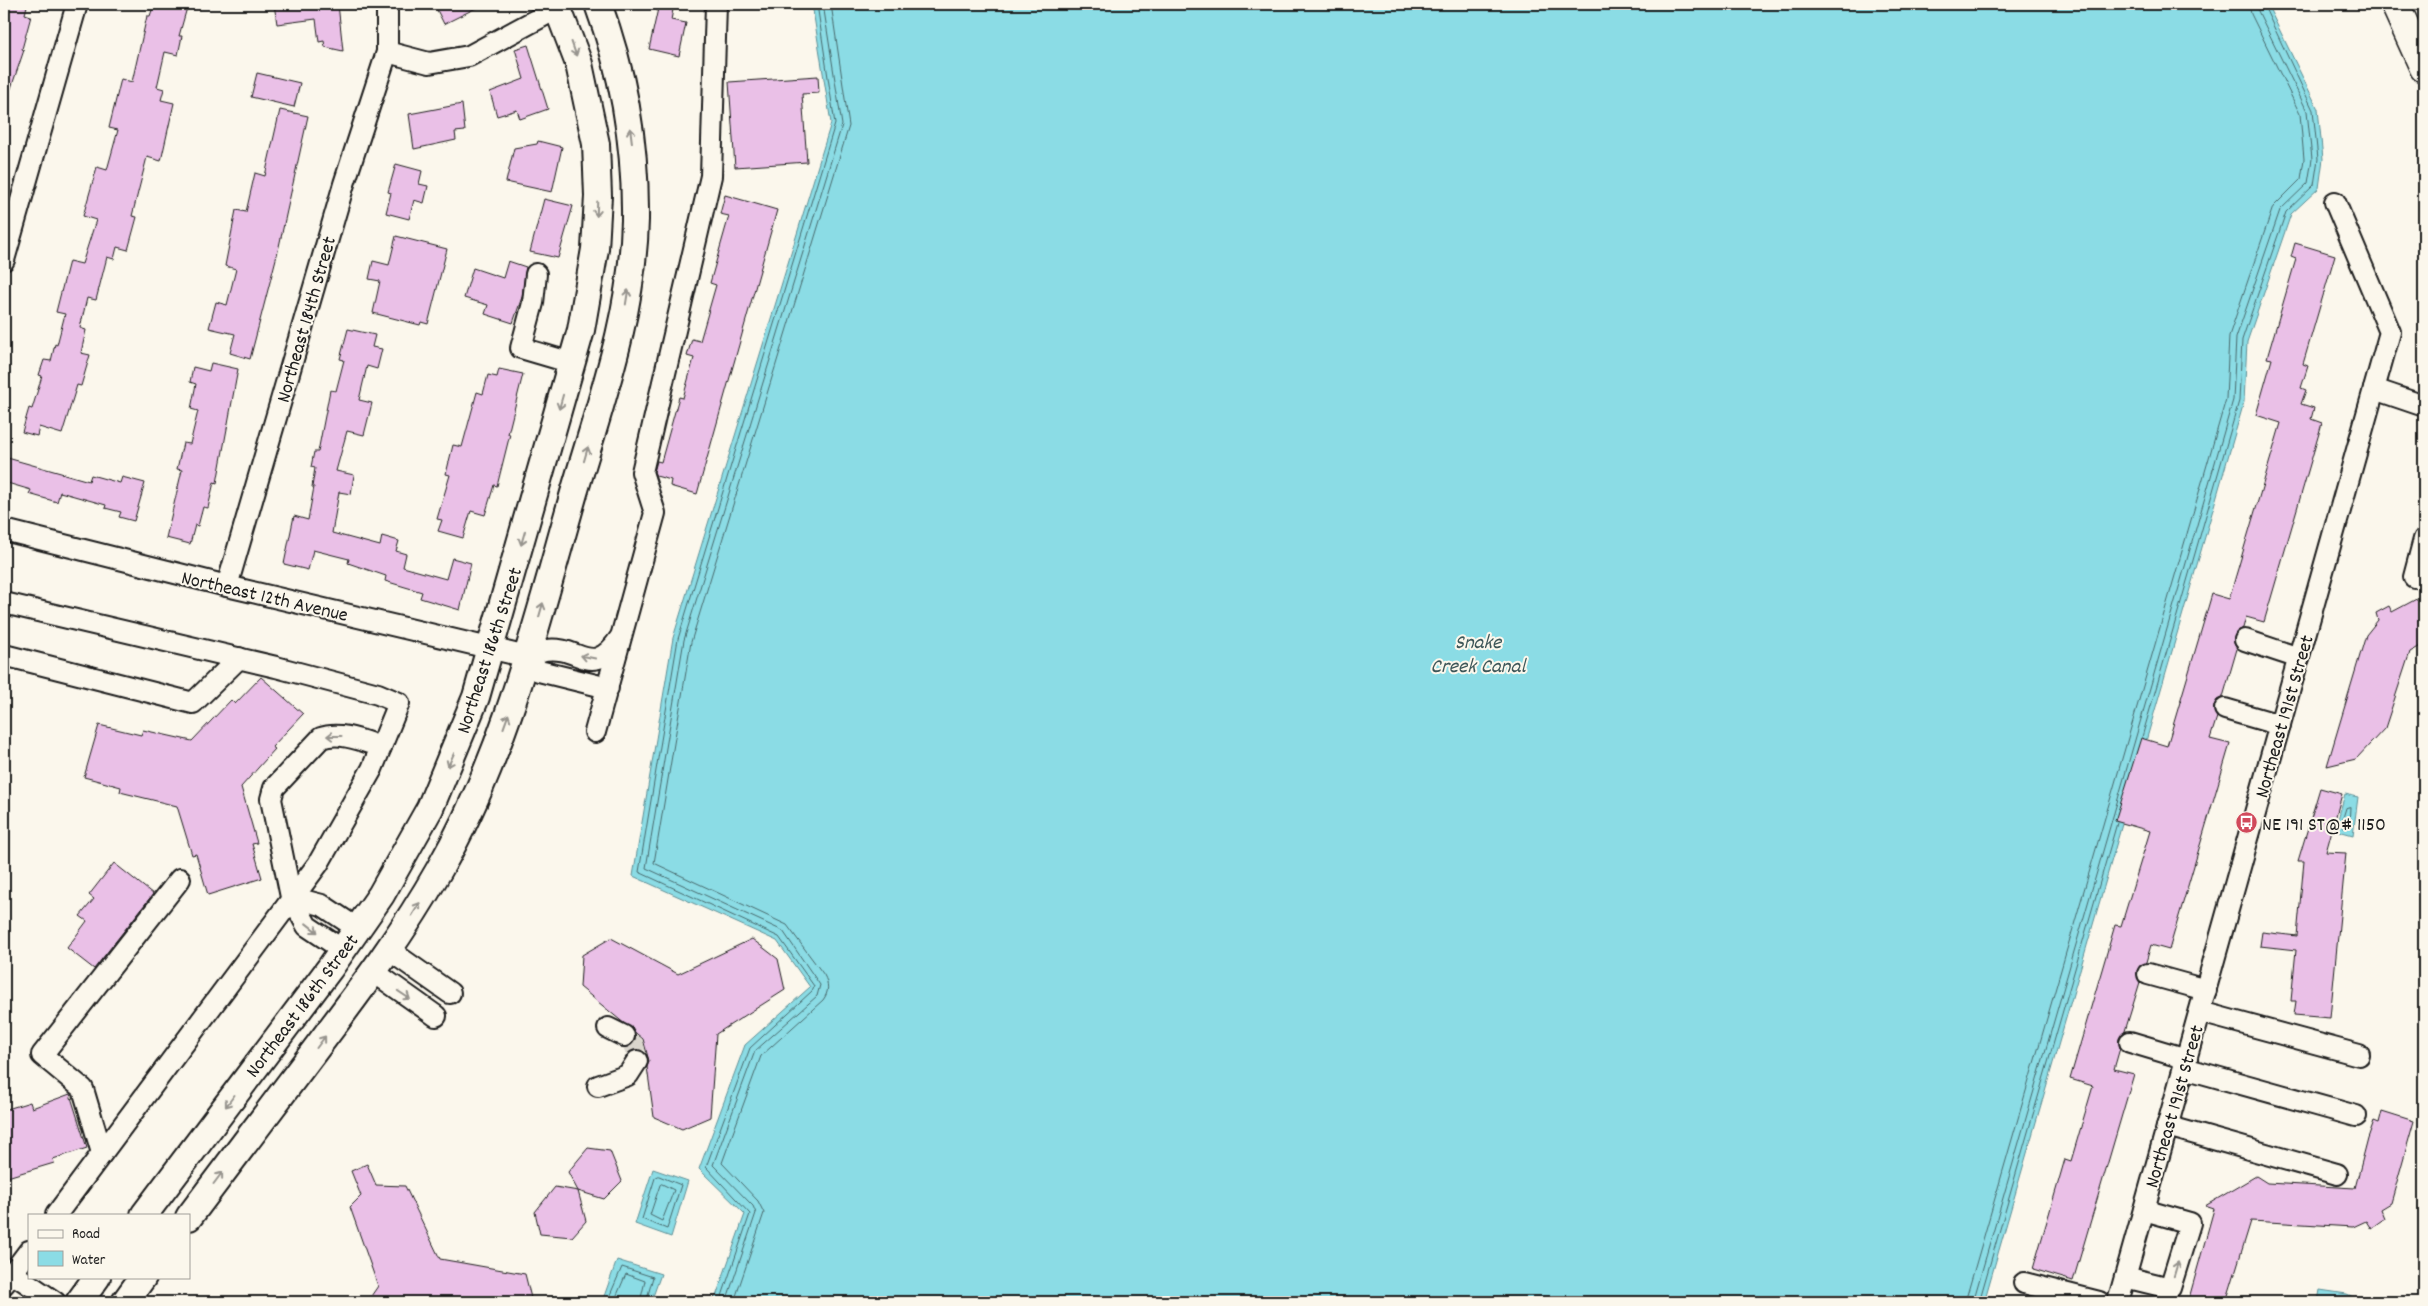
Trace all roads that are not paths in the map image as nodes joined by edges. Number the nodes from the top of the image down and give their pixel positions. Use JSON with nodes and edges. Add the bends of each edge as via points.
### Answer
{"nodes":[{"id":1,"x":77,"y":4,"type":"edge"},
{"id":2,"x":387,"y":4,"type":"edge"},
{"id":3,"x":598,"y":4,"type":"edge"},
{"id":4,"x":716,"y":4,"type":"edge"},
{"id":5,"x":557,"y":6,"type":"edge"},
{"id":6,"x":2397,"y":6,"type":"edge"},
{"id":7,"x":387,"y":52,"type":"junction"},
{"id":8,"x":2424,"y":68,"type":"edge"},
{"id":9,"x":2335,"y":202,"type":"dead end"},
{"id":10,"x":4,"y":260,"type":"edge"},
{"id":11,"x":536,"y":274,"type":"dead end"},
{"id":12,"x":572,"y":363,"type":"junction"},
{"id":13,"x":2374,"y":389,"type":"junction"},
{"id":14,"x":2424,"y":406,"type":"edge"},
{"id":15,"x":4,"y":530,"type":"edge"},
{"id":16,"x":2424,"y":539,"type":"edge"},
{"id":17,"x":2414,"y":576,"type":"dead end"},
{"id":18,"x":226,"y":586,"type":"junction"},
{"id":19,"x":4,"y":603,"type":"edge"},
{"id":20,"x":624,"y":632,"type":"junction"},
{"id":21,"x":2245,"y":640,"type":"dead end"},
{"id":22,"x":491,"y":648,"type":"junction"},
{"id":23,"x":4,"y":655,"type":"edge"},
{"id":24,"x":527,"y":657,"type":"junction"},
{"id":25,"x":239,"y":658,"type":"junction"},
{"id":26,"x":2299,"y":658,"type":"junction"},
{"id":27,"x":608,"y":688,"type":"junction"},
{"id":28,"x":2225,"y":709,"type":"dead end"},
{"id":29,"x":2280,"y":725,"type":"junction"},
{"id":30,"x":595,"y":732,"type":"dead end"},
{"id":31,"x":381,"y":747,"type":"junction"},
{"id":32,"x":180,"y":879,"type":"dead end"},
{"id":33,"x":290,"y":893,"type":"junction"},
{"id":34,"x":358,"y":929,"type":"junction"},
{"id":35,"x":343,"y":950,"type":"junction"},
{"id":36,"x":389,"y":950,"type":"junction"},
{"id":37,"x":374,"y":972,"type":"junction"},
{"id":38,"x":2148,"y":974,"type":"dead end"},
{"id":39,"x":2206,"y":990,"type":"junction"},
{"id":40,"x":450,"y":994,"type":"dead end"},
{"id":41,"x":2200,"y":1012,"type":"junction"},
{"id":42,"x":436,"y":1016,"type":"dead end"},
{"id":43,"x":2130,"y":1042,"type":"dead end"},
{"id":44,"x":2359,"y":1056,"type":"dead end"},
{"id":45,"x":637,"y":1061,"type":"dead end"},
{"id":46,"x":2185,"y":1063,"type":"junction"},
{"id":47,"x":598,"y":1086,"type":"dead end"},
{"id":48,"x":2356,"y":1116,"type":"dead end"},
{"id":49,"x":2168,"y":1126,"type":"junction"},
{"id":50,"x":102,"y":1153,"type":"junction"},
{"id":51,"x":2337,"y":1174,"type":"dead end"},
{"id":52,"x":2144,"y":1210,"type":"junction"},
{"id":53,"x":57,"y":1214,"type":"edge"},
{"id":54,"x":145,"y":1214,"type":"edge"},
{"id":55,"x":190,"y":1216,"type":"edge"},
{"id":56,"x":28,"y":1252,"type":"edge"},
{"id":57,"x":8,"y":1278,"type":"edge"},
{"id":58,"x":96,"y":1278,"type":"edge"},
{"id":59,"x":142,"y":1278,"type":"edge"},
{"id":60,"x":2125,"y":1278,"type":"junction"},
{"id":61,"x":2024,"y":1283,"type":"dead end"},
{"id":62,"x":55,"y":1302,"type":"edge"},
{"id":63,"x":79,"y":1302,"type":"edge"},
{"id":64,"x":125,"y":1302,"type":"edge"},
{"id":65,"x":2099,"y":1302,"type":"edge"},
{"id":66,"x":2118,"y":1302,"type":"edge"}],
"edges":[{"from":1,"to":10,"type":"street"},
{"from":2,"to":7,"type":"street","name":"Northeast 184th Street"},
{"from":24,"to":3,"type":"main road","name":"Northeast 186th Street","one_way":true,"via":[[611,368],[625,308],[633,251],[635,194],[631,133],[620,75]]},
{"from":4,"to":20,"type":"street","via":[[711,176],[642,472],[655,513]]},
{"from":5,"to":7,"type":"street","via":[[469,56],[429,63]]},
{"from":5,"to":12,"type":"main road","name":"Northeast 186th Street","one_way":true,"via":[[579,64],[598,170],[592,277]]},
{"from":6,"to":8,"type":"highway"},
{"from":7,"to":18,"type":"street","name":"Northeast 184th Street","via":[[344,184]]},
{"from":9,"to":13,"type":"street","name":"Northeast 191st Street","via":[[2390,332]]},
{"from":11,"to":12,"type":"street","via":[[533,304],[521,348]]},
{"from":12,"to":22,"type":"main road","name":"Northeast 186th Street","one_way":true},
{"from":13,"to":14,"type":"street"},
{"from":13,"to":26,"type":"street","name":"Northeast 191st Street"},
{"from":15,"to":18,"type":"street","name":"Northeast 12th Avenue"},
{"from":16,"to":17,"type":"street"},
{"from":18,"to":22,"type":"street","name":"Northeast 12th Avenue"},
{"from":19,"to":25,"type":"street"},
{"from":20,"to":24,"type":"street","one_way":true,"via":[[610,653],[596,659],[547,650]]},
{"from":20,"to":27,"type":"street"},
{"from":21,"to":26,"type":"street"},
{"from":22,"to":24,"type":"street","name":"Northeast 12th Avenue"},
{"from":22,"to":34,"type":"main road","name":"Northeast 186th Street","one_way":true,"via":[[466,725],[430,808]]},
{"from":23,"to":25,"type":"street","via":[[193,704]]},
{"from":24,"to":27,"type":"street","via":[[539,671]]},
{"from":36,"to":24,"type":"main road","name":"Northeast 186th Street","one_way":true,"via":[[426,892],[468,814],[503,730]]},
{"from":25,"to":31,"type":"street","via":[[378,694],[399,703]]},
{"from":26,"to":29,"type":"street","name":"Northeast 191st Street"},
{"from":27,"to":30,"type":"street"},
{"from":28,"to":29,"type":"street"},
{"from":29,"to":39,"type":"street","name":"Northeast 191st Street"},
{"from":31,"to":33,"type":"street","via":[[372,769],[318,864]]},
{"from":31,"to":33,"type":"street","one_way":true,"via":[[330,735],[322,738],[274,788],[271,799],[274,820]]},
{"from":32,"to":50,"type":"street","via":[[42,1055],[83,1089]]},
{"from":33,"to":34,"type":"street","via":[[322,904]]},
{"from":33,"to":35,"type":"street","one_way":true,"via":[[307,926]]},
{"from":33,"to":50,"type":"street"},
{"from":34,"to":35,"type":"main road","name":"Northeast 186th Street"},
{"from":34,"to":36,"type":"main road"},
{"from":35,"to":37,"type":"main road"},
{"from":35,"to":54,"type":"main road","name":"Northeast 186th Street","one_way":true},
{"from":36,"to":37,"type":"main road","name":"Northeast 186th Street"},
{"from":36,"to":40,"type":"street"},
{"from":37,"to":42,"type":"street","one_way":true},
{"from":55,"to":37,"type":"main road","name":"Northeast 186th Street","one_way":true},
{"from":38,"to":39,"type":"street"},
{"from":39,"to":41,"type":"street","name":"Northeast 191st Street"},
{"from":41,"to":44,"type":"street"},
{"from":41,"to":46,"type":"street","name":"Northeast 191st Street"},
{"from":43,"to":46,"type":"street"},
{"from":45,"to":47,"type":"street","via":[[628,1075]]},
{"from":46,"to":48,"type":"street"},
{"from":46,"to":49,"type":"street","name":"Northeast 191st Street"},
{"from":49,"to":51,"type":"street"},
{"from":49,"to":52,"type":"street","name":"Northeast 191st Street"},
{"from":50,"to":53,"type":"street"},
{"from":52,"to":60,"type":"street","name":"Northeast 191st Street"},
{"from":60,"to":52,"type":"street","one_way":true,"via":[[2170,1288],[2190,1223]]},
{"from":56,"to":57,"type":"street"},
{"from":57,"to":62,"type":"street"},
{"from":58,"to":63,"type":"main road"},
{"from":59,"to":64,"type":"main road"},
{"from":60,"to":66,"type":"street","name":"Northeast 191st Street"},
{"from":61,"to":65,"type":"street"}]}
